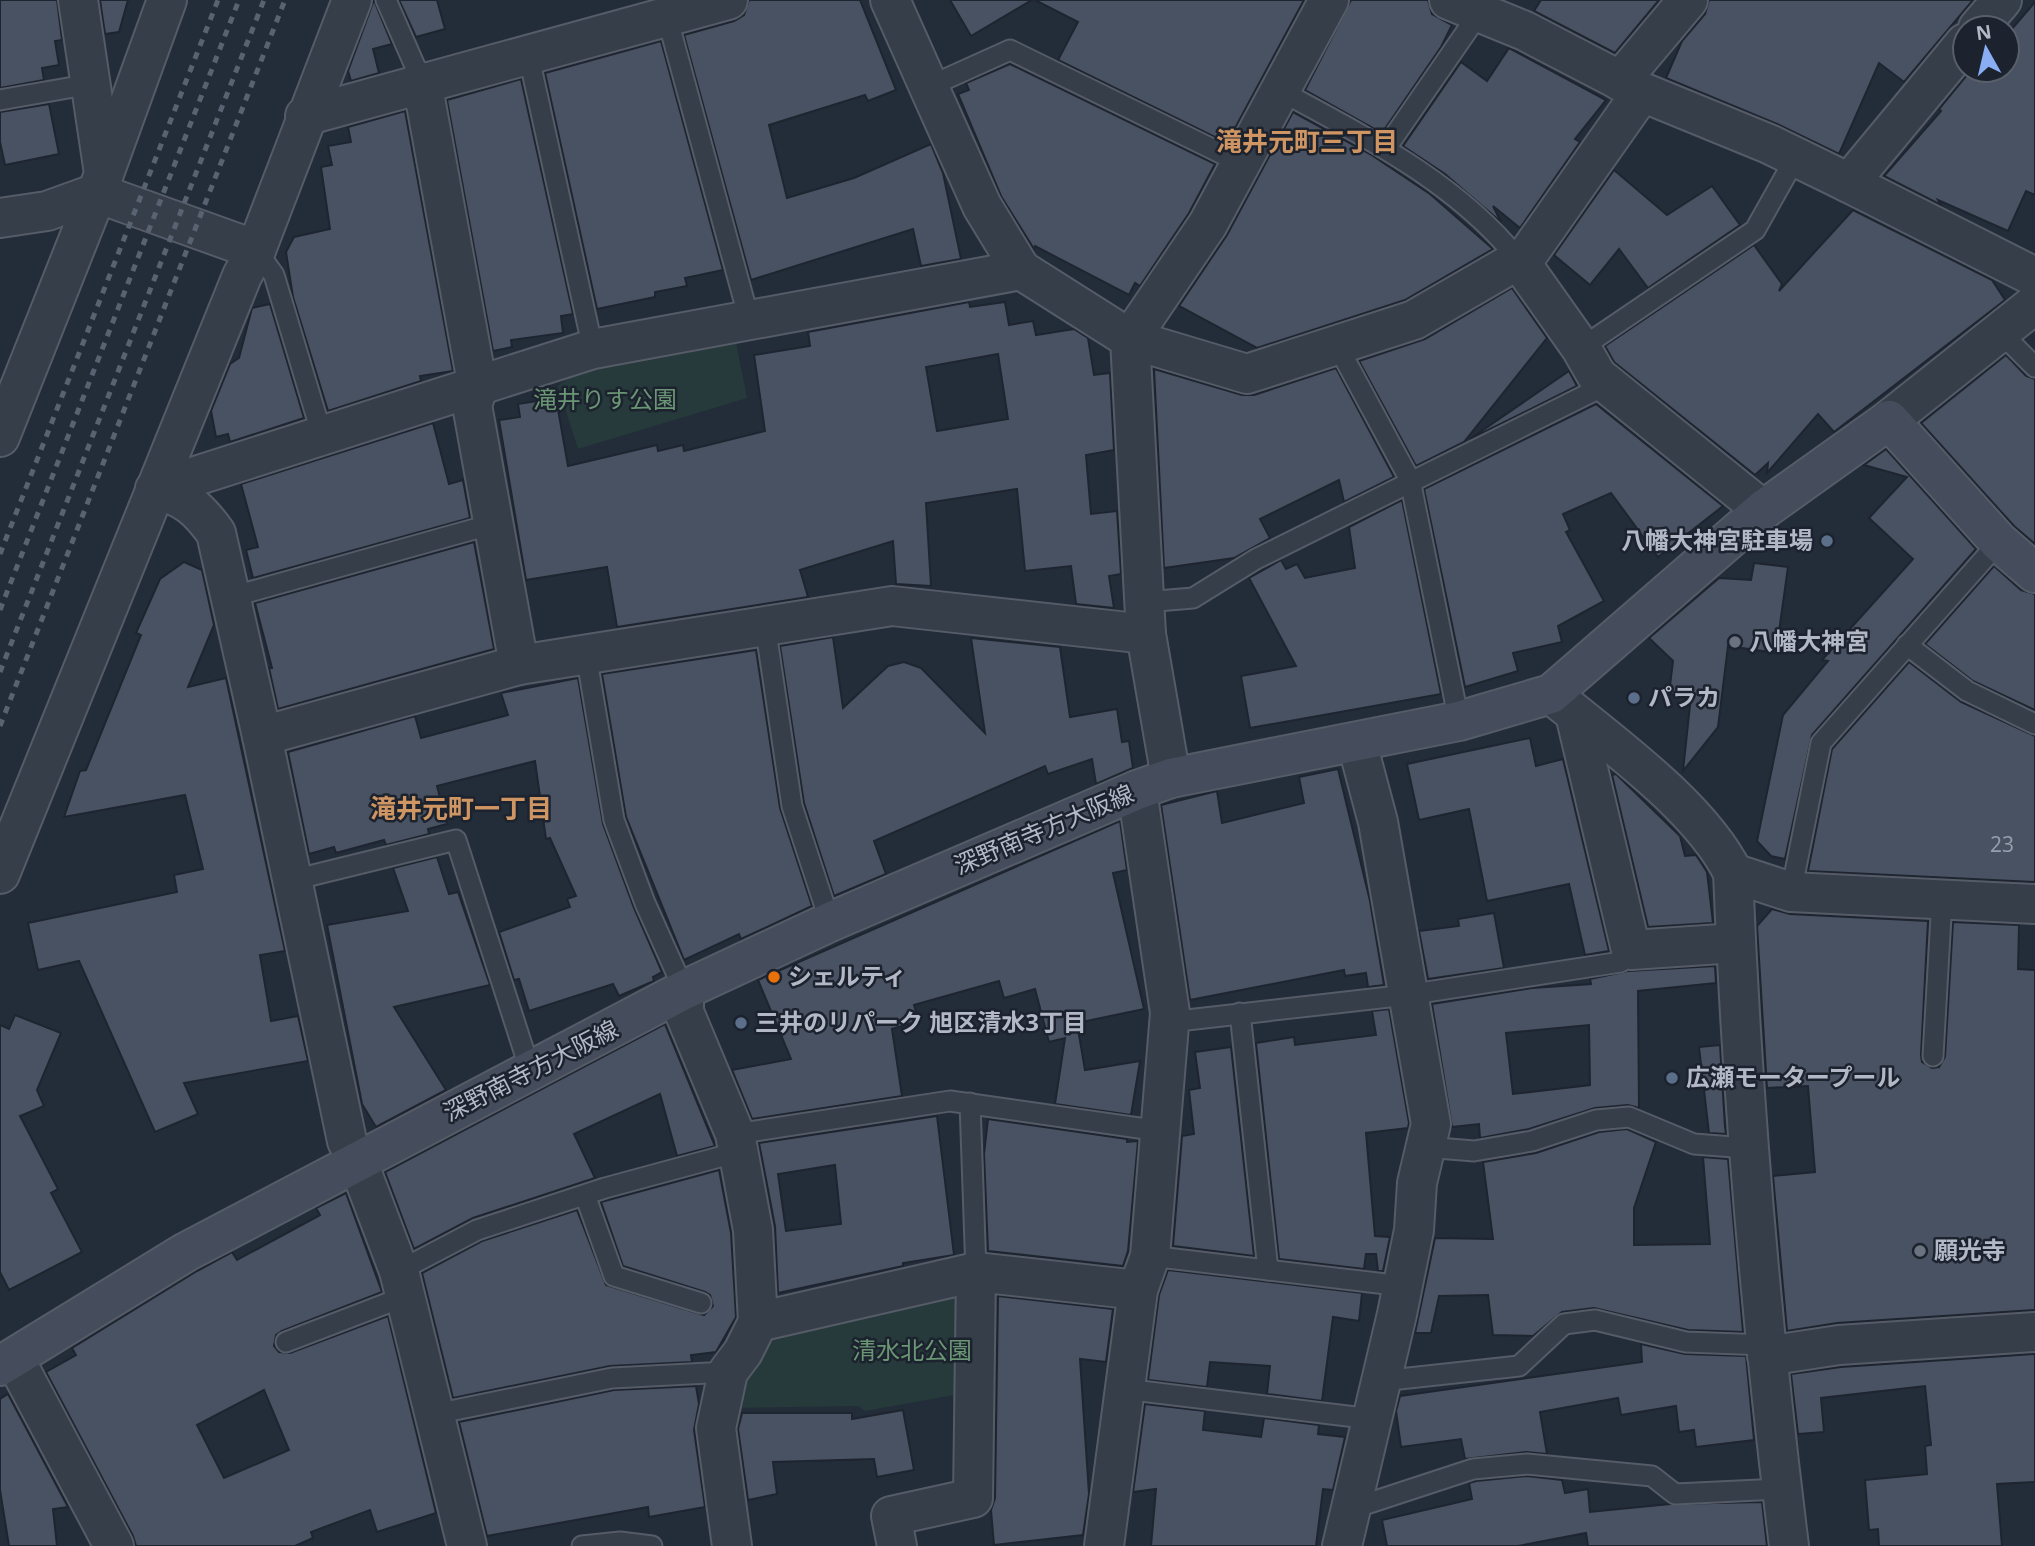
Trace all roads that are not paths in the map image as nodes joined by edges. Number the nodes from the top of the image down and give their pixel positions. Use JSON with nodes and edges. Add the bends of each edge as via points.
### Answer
{"nodes":[{"id":1,"x":78,"y":0,"type":"edge"},
{"id":2,"x":167,"y":0,"type":"edge"},
{"id":3,"x":352,"y":0,"type":"edge"},
{"id":4,"x":386,"y":0,"type":"edge"},
{"id":5,"x":728,"y":0,"type":"edge"},
{"id":6,"x":890,"y":0,"type":"edge"},
{"id":7,"x":1329,"y":0,"type":"edge"},
{"id":8,"x":1688,"y":0,"type":"edge"},
{"id":9,"x":2002,"y":0,"type":"edge"},
{"id":10,"x":1465,"y":6,"type":"edge"},
{"id":11,"x":1990,"y":14,"type":"edge"},
{"id":12,"x":667,"y":17,"type":"junction"},
{"id":13,"x":528,"y":53,"type":"junction"},
{"id":14,"x":1951,"y":60,"type":"edge"},
{"id":15,"x":422,"y":82,"type":"junction"},
{"id":16,"x":91,"y":84,"type":"junction"},
{"id":17,"x":928,"y":87,"type":"junction"},
{"id":18,"x":1631,"y":87,"type":"junction"},
{"id":19,"x":1279,"y":90,"type":"junction"},
{"id":20,"x":0,"y":100,"type":"edge"},
{"id":21,"x":305,"y":116,"type":"junction"},
{"id":22,"x":1386,"y":149,"type":"junction"},
{"id":23,"x":1796,"y":157,"type":"junction"},
{"id":24,"x":1241,"y":163,"type":"junction"},
{"id":25,"x":100,"y":183,"type":"junction"},
{"id":26,"x":1849,"y":183,"type":"junction"},
{"id":27,"x":0,"y":218,"type":"edge"},
{"id":28,"x":256,"y":250,"type":"junction"},
{"id":29,"x":1518,"y":260,"type":"junction"},
{"id":30,"x":1021,"y":270,"type":"junction"},
{"id":31,"x":2035,"y":277,"type":"edge"},
{"id":32,"x":2035,"y":304,"type":"edge"},
{"id":33,"x":749,"y":319,"type":"junction"},
{"id":34,"x":1999,"y":331,"type":"junction"},
{"id":35,"x":1130,"y":339,"type":"junction"},
{"id":36,"x":1337,"y":345,"type":"junction"},
{"id":37,"x":1581,"y":348,"type":"junction"},
{"id":38,"x":593,"y":349,"type":"junction"},
{"id":39,"x":2035,"y":367,"type":"edge"},
{"id":40,"x":1608,"y":384,"type":"junction"},
{"id":41,"x":478,"y":388,"type":"junction"},
{"id":42,"x":1889,"y":420,"type":"junction"},
{"id":43,"x":322,"y":435,"type":"junction"},
{"id":44,"x":0,"y":437,"type":"edge"},
{"id":45,"x":1410,"y":480,"type":"junction"},
{"id":46,"x":155,"y":489,"type":"junction"},
{"id":47,"x":1763,"y":510,"type":"junction"},
{"id":48,"x":495,"y":523,"type":"junction"},
{"id":49,"x":1999,"y":542,"type":"junction"},
{"id":50,"x":2035,"y":573,"type":"edge"},
{"id":51,"x":231,"y":597,"type":"junction"},
{"id":52,"x":1145,"y":618,"type":"junction"},
{"id":53,"x":765,"y":625,"type":"junction"},
{"id":54,"x":1907,"y":645,"type":"junction"},
{"id":55,"x":586,"y":654,"type":"junction"},
{"id":56,"x":519,"y":665,"type":"junction"},
{"id":57,"x":1563,"y":704,"type":"junction"},
{"id":58,"x":1459,"y":721,"type":"junction"},
{"id":59,"x":2035,"y":724,"type":"edge"},
{"id":60,"x":262,"y":736,"type":"junction"},
{"id":61,"x":1357,"y":743,"type":"junction"},
{"id":62,"x":1154,"y":784,"type":"junction"},
{"id":63,"x":1733,"y":873,"type":"junction"},
{"id":64,"x":0,"y":874,"type":"edge"},
{"id":65,"x":293,"y":880,"type":"junction"},
{"id":66,"x":1791,"y":892,"type":"junction"},
{"id":67,"x":1942,"y":899,"type":"junction"},
{"id":68,"x":2035,"y":904,"type":"edge"},
{"id":69,"x":830,"y":922,"type":"junction"},
{"id":70,"x":1736,"y":943,"type":"junction"},
{"id":71,"x":1632,"y":950,"type":"junction"},
{"id":72,"x":684,"y":990,"type":"junction"},
{"id":73,"x":1407,"y":995,"type":"junction"},
{"id":74,"x":1240,"y":1013,"type":"junction"},
{"id":75,"x":1169,"y":1022,"type":"junction"},
{"id":76,"x":1933,"y":1056,"type":"dead end"},
{"id":77,"x":531,"y":1073,"type":"junction"},
{"id":78,"x":971,"y":1103,"type":"junction"},
{"id":79,"x":1160,"y":1131,"type":"junction"},
{"id":80,"x":736,"y":1143,"type":"junction"},
{"id":81,"x":1426,"y":1147,"type":"junction"},
{"id":82,"x":1747,"y":1148,"type":"junction"},
{"id":83,"x":357,"y":1160,"type":"junction"},
{"id":84,"x":585,"y":1195,"type":"junction"},
{"id":85,"x":1268,"y":1270,"type":"junction"},
{"id":86,"x":976,"y":1272,"type":"junction"},
{"id":87,"x":1144,"y":1273,"type":"junction"},
{"id":88,"x":402,"y":1283,"type":"junction"},
{"id":89,"x":1403,"y":1286,"type":"junction"},
{"id":90,"x":701,"y":1303,"type":"dead end"},
{"id":91,"x":758,"y":1322,"type":"junction"},
{"id":92,"x":2035,"y":1332,"type":"edge"},
{"id":93,"x":286,"y":1342,"type":"dead end"},
{"id":94,"x":1766,"y":1350,"type":"junction"},
{"id":95,"x":7,"y":1362,"type":"edge"},
{"id":96,"x":728,"y":1371,"type":"junction"},
{"id":97,"x":1381,"y":1381,"type":"junction"},
{"id":98,"x":1124,"y":1390,"type":"junction"},
{"id":99,"x":435,"y":1414,"type":"junction"},
{"id":100,"x":1372,"y":1419,"type":"junction"},
{"id":101,"x":1782,"y":1489,"type":"junction"},
{"id":102,"x":1351,"y":1509,"type":"junction"},
{"id":103,"x":458,"y":1544,"type":"edge"},
{"id":104,"x":725,"y":1545,"type":"edge"},
{"id":105,"x":114,"y":1546,"type":"edge"},
{"id":106,"x":582,"y":1546,"type":"edge"},
{"id":107,"x":652,"y":1546,"type":"edge"},
{"id":108,"x":897,"y":1546,"type":"edge"},
{"id":109,"x":1104,"y":1546,"type":"edge"},
{"id":110,"x":1342,"y":1546,"type":"edge"},
{"id":111,"x":1789,"y":1546,"type":"edge"}],
"edges":[{"from":1,"to":16,"type":"street"},
{"from":2,"to":25,"type":"street"},
{"from":3,"to":21,"type":"street"},
{"from":4,"to":15,"type":"lane"},
{"from":5,"to":12,"type":"street"},
{"from":6,"to":17,"type":"street"},
{"from":7,"to":19,"type":"street"},
{"from":8,"to":18,"type":"street"},
{"from":9,"to":11,"type":"street"},
{"from":10,"to":18,"type":"street","via":[[1525,31]]},
{"from":10,"to":22,"type":"lane"},
{"from":12,"to":13,"type":"street"},
{"from":12,"to":33,"type":"lane"},
{"from":13,"to":15,"type":"street"},
{"from":13,"to":38,"type":"lane"},
{"from":14,"to":26,"type":"street"},
{"from":15,"to":21,"type":"street"},
{"from":15,"to":41,"type":"street"},
{"from":16,"to":20,"type":"lane"},
{"from":16,"to":25,"type":"street"},
{"from":17,"to":24,"type":"lane","via":[[1010,50]]},
{"from":17,"to":30,"type":"street","via":[[982,206]]},
{"from":18,"to":23,"type":"street"},
{"from":18,"to":29,"type":"street","via":[[1528,254]]},
{"from":19,"to":22,"type":"lane"},
{"from":19,"to":24,"type":"street"},
{"from":21,"to":28,"type":"street"},
{"from":22,"to":29,"type":"lane","via":[[1494,230]]},
{"from":23,"to":26,"type":"street"},
{"from":23,"to":37,"type":"lane","via":[[1755,230]]},
{"from":24,"to":35,"type":"street","via":[[1208,224]]},
{"from":25,"to":27,"type":"street","via":[[47,211]]},
{"from":25,"to":28,"type":"street"},
{"from":25,"to":44,"type":"street"},
{"from":26,"to":31,"type":"street"},
{"from":28,"to":43,"type":"lane","via":[[274,275]]},
{"from":28,"to":46,"type":"street"},
{"from":29,"to":36,"type":"street","via":[[1414,320]]},
{"from":29,"to":37,"type":"street"},
{"from":30,"to":33,"type":"street"},
{"from":30,"to":35,"type":"street"},
{"from":32,"to":34,"type":"street"},
{"from":33,"to":38,"type":"street"},
{"from":34,"to":39,"type":"lane"},
{"from":34,"to":42,"type":"street"},
{"from":35,"to":36,"type":"street","via":[[1247,374]]},
{"from":35,"to":52,"type":"street"},
{"from":36,"to":45,"type":"lane"},
{"from":37,"to":40,"type":"street","via":[[1597,376]]},
{"from":38,"to":41,"type":"street"},
{"from":40,"to":45,"type":"lane"},
{"from":40,"to":47,"type":"street"},
{"from":41,"to":43,"type":"street"},
{"from":41,"to":48,"type":"street","via":[[472,404]]},
{"from":42,"to":47,"type":"main road","name":"深野南寺方大阪線"},
{"from":42,"to":49,"type":"main road"},
{"from":43,"to":46,"type":"street"},
{"from":45,"to":52,"type":"lane","via":[[1256,559],[1193,598]]},
{"from":45,"to":58,"type":"lane"},
{"from":46,"to":51,"type":"street","via":[[180,496],[199,509],[216,533]]},
{"from":46,"to":64,"type":"street"},
{"from":47,"to":57,"type":"main road","name":"深野南寺方大阪線"},
{"from":48,"to":51,"type":"lane"},
{"from":48,"to":56,"type":"street"},
{"from":49,"to":50,"type":"main road"},
{"from":49,"to":54,"type":"lane"},
{"from":51,"to":60,"type":"street"},
{"from":52,"to":53,"type":"street","via":[[892,606]]},
{"from":52,"to":62,"type":"street"},
{"from":53,"to":55,"type":"street"},
{"from":53,"to":69,"type":"lane","via":[[792,806]]},
{"from":54,"to":59,"type":"lane","via":[[1967,691]]},
{"from":54,"to":66,"type":"lane","via":[[1821,743]]},
{"from":55,"to":56,"type":"street"},
{"from":55,"to":72,"type":"lane","via":[[614,820]]},
{"from":56,"to":60,"type":"street"},
{"from":57,"to":58,"type":"main road","name":"深野南寺方大阪線"},
{"from":57,"to":63,"type":"street","via":[[1645,771],[1720,847]]},
{"from":57,"to":71,"type":"street"},
{"from":58,"to":61,"type":"main road","name":"深野南寺方大阪線"},
{"from":60,"to":65,"type":"street"},
{"from":61,"to":62,"type":"main road","name":"深野南寺方大阪線"},
{"from":61,"to":73,"type":"street","via":[[1378,821]]},
{"from":62,"to":69,"type":"main road","name":"深野南寺方大阪線"},
{"from":62,"to":75,"type":"street"},
{"from":63,"to":66,"type":"street"},
{"from":63,"to":70,"type":"street"},
{"from":65,"to":77,"type":"lane","via":[[456,840]]},
{"from":65,"to":83,"type":"street","via":[[347,1141]]},
{"from":66,"to":67,"type":"street"},
{"from":67,"to":68,"type":"street"},
{"from":67,"to":76,"type":"lane"},
{"from":69,"to":72,"type":"main road","name":"深野南寺方大阪線"},
{"from":70,"to":71,"type":"street"},
{"from":70,"to":82,"type":"street"},
{"from":71,"to":73,"type":"lane","via":[[1621,962]]},
{"from":72,"to":77,"type":"main road","name":"深野南寺方大阪線"},
{"from":72,"to":80,"type":"street","via":[[684,1012]]},
{"from":73,"to":74,"type":"lane"},
{"from":73,"to":81,"type":"street","via":[[1431,1124]]},
{"from":74,"to":75,"type":"lane"},
{"from":74,"to":85,"type":"lane"},
{"from":75,"to":79,"type":"street"},
{"from":77,"to":83,"type":"main road","name":"深野南寺方大阪線"},
{"from":78,"to":79,"type":"lane"},
{"from":78,"to":80,"type":"lane","via":[[950,1101]]},
{"from":78,"to":86,"type":"lane"},
{"from":79,"to":87,"type":"street"},
{"from":80,"to":84,"type":"lane"},
{"from":80,"to":91,"type":"street","via":[[753,1230]]},
{"from":81,"to":82,"type":"lane","via":[[1474,1151],[1532,1141],[1596,1120],[1629,1117],[1694,1144]]},
{"from":81,"to":89,"type":"street"},
{"from":82,"to":94,"type":"street"},
{"from":83,"to":88,"type":"street"},
{"from":83,"to":95,"type":"main road","name":"深野南寺方大阪線","via":[[186,1252]]},
{"from":84,"to":88,"type":"lane","via":[[478,1230]]},
{"from":84,"to":90,"type":"lane","via":[[614,1276]]},
{"from":85,"to":87,"type":"lane"},
{"from":85,"to":89,"type":"lane"},
{"from":86,"to":87,"type":"street"},
{"from":86,"to":91,"type":"street"},
{"from":86,"to":108,"type":"street","via":[[973,1498],[891,1516]]},
{"from":87,"to":98,"type":"street"},
{"from":88,"to":93,"type":"lane"},
{"from":88,"to":99,"type":"street"},
{"from":89,"to":97,"type":"street"},
{"from":91,"to":96,"type":"street"},
{"from":92,"to":94,"type":"street"},
{"from":94,"to":97,"type":"lane","via":[[1686,1342],[1595,1320],[1564,1324],[1519,1366]]},
{"from":94,"to":101,"type":"street"},
{"from":95,"to":105,"type":"street"},
{"from":96,"to":99,"type":"lane","via":[[612,1378]]},
{"from":96,"to":104,"type":"street","via":[[716,1428]]},
{"from":97,"to":100,"type":"street"},
{"from":98,"to":100,"type":"lane"},
{"from":98,"to":109,"type":"street"},
{"from":99,"to":103,"type":"street"},
{"from":100,"to":102,"type":"street"},
{"from":101,"to":102,"type":"lane","via":[[1675,1494],[1652,1476],[1527,1464],[1473,1469]]},
{"from":101,"to":111,"type":"street"},
{"from":102,"to":110,"type":"street"},
{"from":106,"to":107,"type":"lane","via":[[620,1542]]}]}
